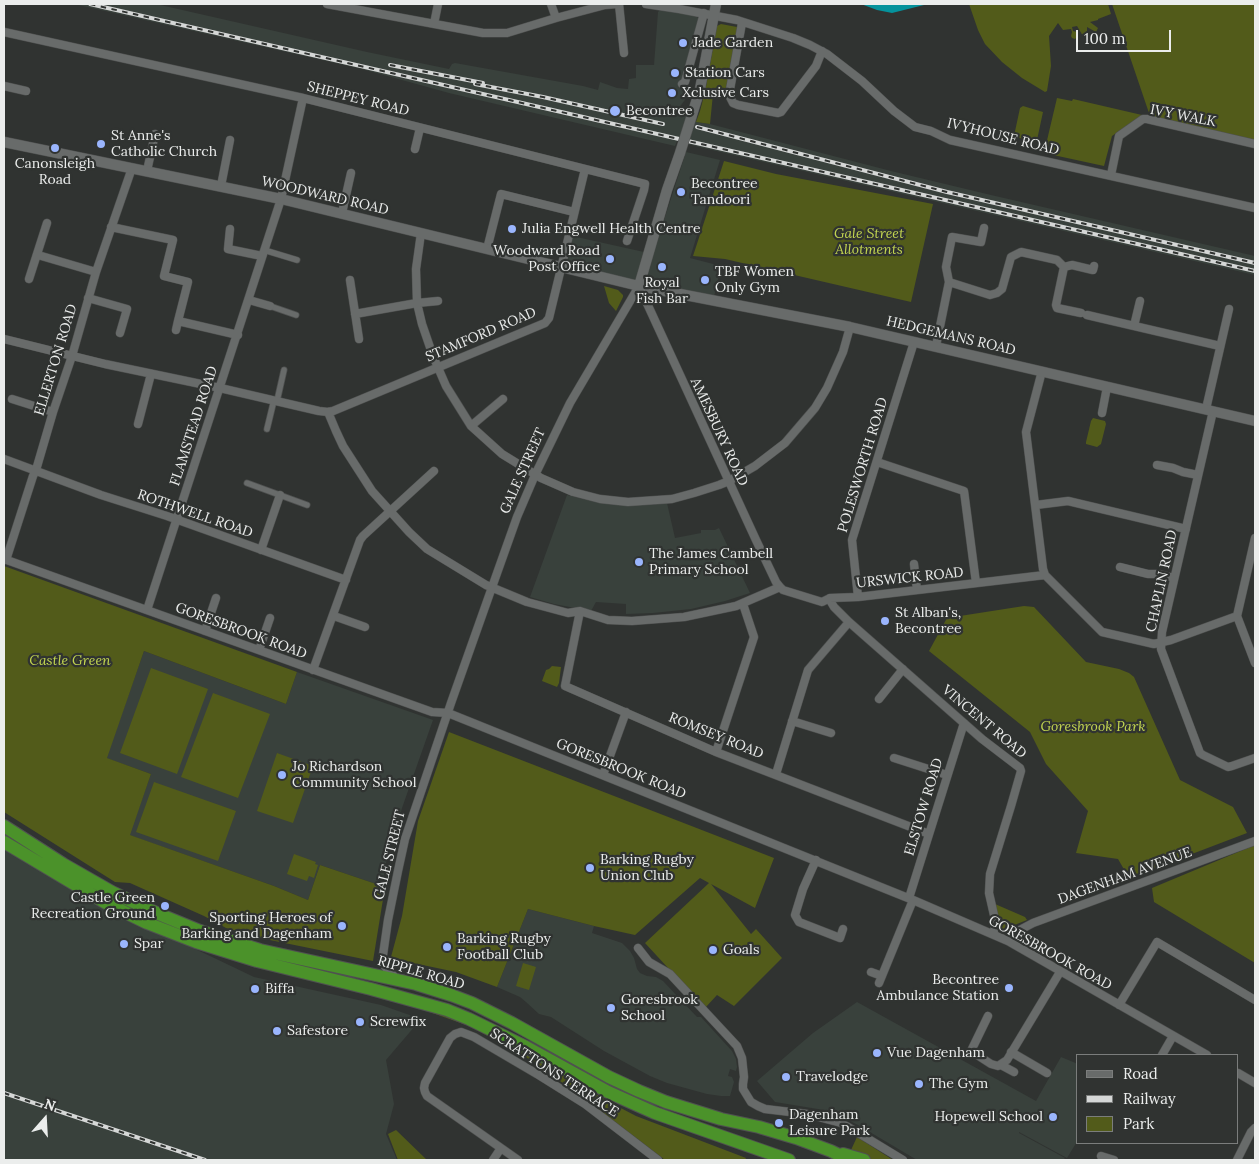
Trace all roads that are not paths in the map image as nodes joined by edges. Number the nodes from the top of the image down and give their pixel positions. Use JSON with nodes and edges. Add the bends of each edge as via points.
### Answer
{"nodes":[{"id":1,"x":327,"y":4,"type":"edge"},
{"id":2,"x":438,"y":4,"type":"edge"},
{"id":3,"x":551,"y":4,"type":"edge"},
{"id":4,"x":618,"y":4,"type":"edge"},
{"id":5,"x":646,"y":4,"type":"edge"},
{"id":6,"x":716,"y":4,"type":"edge"},
{"id":7,"x":709,"y":15,"type":"junction"},
{"id":8,"x":556,"y":18,"type":"junction"},
{"id":9,"x":742,"y":23,"type":"junction"},
{"id":10,"x":434,"y":24,"type":"junction"},
{"id":11,"x":4,"y":33,"type":"edge"},
{"id":12,"x":822,"y":51,"type":"junction"},
{"id":13,"x":624,"y":53,"type":"dead end"},
{"id":14,"x":682,"y":84,"type":"dead end"},
{"id":15,"x":4,"y":86,"type":"edge"},
{"id":16,"x":26,"y":91,"type":"dead end"},
{"id":17,"x":303,"y":98,"type":"junction"},
{"id":18,"x":420,"y":128,"type":"junction"},
{"id":19,"x":155,"y":134,"type":"dead end"},
{"id":20,"x":230,"y":140,"type":"dead end"},
{"id":21,"x":4,"y":142,"type":"edge"},
{"id":22,"x":1255,"y":144,"type":"edge"},
{"id":23,"x":415,"y":149,"type":"dead end"},
{"id":24,"x":132,"y":168,"type":"junction"},
{"id":25,"x":585,"y":169,"type":"junction"},
{"id":26,"x":147,"y":172,"type":"junction"},
{"id":27,"x":351,"y":173,"type":"dead end"},
{"id":28,"x":1111,"y":175,"type":"junction"},
{"id":29,"x":220,"y":186,"type":"junction"},
{"id":30,"x":281,"y":199,"type":"junction"},
{"id":31,"x":1255,"y":208,"type":"edge"},
{"id":32,"x":574,"y":212,"type":"junction"},
{"id":33,"x":342,"y":213,"type":"junction"},
{"id":34,"x":47,"y":223,"type":"dead end"},
{"id":35,"x":111,"y":227,"type":"junction"},
{"id":36,"x":984,"y":228,"type":"dead end"},
{"id":37,"x":230,"y":229,"type":"dead end"},
{"id":38,"x":421,"y":233,"type":"junction"},
{"id":39,"x":626,"y":241,"type":"dead end"},
{"id":40,"x":487,"y":249,"type":"junction"},
{"id":41,"x":263,"y":253,"type":"junction"},
{"id":42,"x":38,"y":255,"type":"junction"},
{"id":43,"x":297,"y":260,"type":"dead end"},
{"id":44,"x":1094,"y":266,"type":"dead end"},
{"id":45,"x":561,"y":267,"type":"junction"},
{"id":46,"x":1064,"y":267,"type":"junction"},
{"id":47,"x":96,"y":272,"type":"junction"},
{"id":48,"x":30,"y":279,"type":"dead end"},
{"id":49,"x":350,"y":280,"type":"dead end"},
{"id":50,"x":949,"y":282,"type":"junction"},
{"id":51,"x":638,"y":286,"type":"junction"},
{"id":52,"x":88,"y":298,"type":"junction"},
{"id":53,"x":249,"y":300,"type":"junction"},
{"id":54,"x":438,"y":301,"type":"dead end"},
{"id":55,"x":1140,"y":301,"type":"dead end"},
{"id":56,"x":417,"y":303,"type":"junction"},
{"id":57,"x":270,"y":306,"type":"joint"},
{"id":58,"x":1229,"y":309,"type":"dead end"},
{"id":59,"x":355,"y":314,"type":"junction"},
{"id":60,"x":296,"y":315,"type":"dead end"},
{"id":61,"x":178,"y":321,"type":"junction"},
{"id":62,"x":1134,"y":326,"type":"junction"},
{"id":63,"x":850,"y":327,"type":"junction"},
{"id":64,"x":176,"y":330,"type":"dead end"},
{"id":65,"x":120,"y":333,"type":"dead end"},
{"id":66,"x":238,"y":334,"type":"junction"},
{"id":67,"x":4,"y":339,"type":"edge"},
{"id":68,"x":358,"y":339,"type":"dead end"},
{"id":69,"x":914,"y":342,"type":"junction"},
{"id":70,"x":936,"y":346,"type":"junction"},
{"id":71,"x":1220,"y":346,"type":"junction"},
{"id":72,"x":72,"y":356,"type":"junction"},
{"id":73,"x":438,"y":367,"type":"junction"},
{"id":74,"x":284,"y":370,"type":"dead end"},
{"id":75,"x":1042,"y":371,"type":"junction"},
{"id":76,"x":151,"y":374,"type":"junction"},
{"id":77,"x":1107,"y":387,"type":"junction"},
{"id":78,"x":220,"y":388,"type":"junction"},
{"id":79,"x":12,"y":399,"type":"dead end"},
{"id":80,"x":503,"y":399,"type":"dead end"},
{"id":81,"x":275,"y":400,"type":"junction"},
{"id":82,"x":1210,"y":410,"type":"junction"},
{"id":83,"x":53,"y":412,"type":"junction"},
{"id":84,"x":328,"y":412,"type":"junction"},
{"id":85,"x":1102,"y":413,"type":"dead end"},
{"id":86,"x":1255,"y":421,"type":"edge"},
{"id":87,"x":138,"y":424,"type":"dead end"},
{"id":88,"x":471,"y":426,"type":"junction"},
{"id":89,"x":267,"y":429,"type":"dead end"},
{"id":90,"x":4,"y":459,"type":"edge"},
{"id":91,"x":876,"y":462,"type":"junction"},
{"id":92,"x":1157,"y":465,"type":"dead end"},
{"id":93,"x":36,"y":470,"type":"junction"},
{"id":94,"x":434,"y":471,"type":"dead end"},
{"id":95,"x":534,"y":474,"type":"junction"},
{"id":96,"x":1198,"y":475,"type":"junction"},
{"id":97,"x":729,"y":481,"type":"junction"},
{"id":98,"x":247,"y":483,"type":"dead end"},
{"id":99,"x":280,"y":495,"type":"junction"},
{"id":100,"x":308,"y":505,"type":"dead end"},
{"id":101,"x":1036,"y":505,"type":"junction"},
{"id":102,"x":390,"y":511,"type":"junction"},
{"id":103,"x":177,"y":520,"type":"junction"},
{"id":104,"x":1186,"y":529,"type":"junction"},
{"id":105,"x":1255,"y":538,"type":"edge"},
{"id":106,"x":261,"y":550,"type":"junction"},
{"id":107,"x":1254,"y":552,"type":"edge"},
{"id":108,"x":5,"y":559,"type":"edge"},
{"id":109,"x":914,"y":564,"type":"dead end"},
{"id":110,"x":1120,"y":567,"type":"dead end"},
{"id":111,"x":1045,"y":575,"type":"junction"},
{"id":112,"x":1174,"y":578,"type":"junction"},
{"id":113,"x":346,"y":580,"type":"junction"},
{"id":114,"x":976,"y":584,"type":"junction"},
{"id":115,"x":492,"y":587,"type":"junction"},
{"id":116,"x":780,"y":587,"type":"junction"},
{"id":117,"x":917,"y":590,"type":"junction"},
{"id":118,"x":858,"y":597,"type":"junction"},
{"id":119,"x":216,"y":598,"type":"dead end"},
{"id":120,"x":830,"y":598,"type":"junction"},
{"id":121,"x":744,"y":604,"type":"junction"},
{"id":122,"x":147,"y":610,"type":"junction"},
{"id":123,"x":580,"y":611,"type":"junction"},
{"id":124,"x":334,"y":616,"type":"junction"},
{"id":125,"x":1237,"y":616,"type":"junction"},
{"id":126,"x":270,"y":618,"type":"dead end"},
{"id":127,"x":849,"y":622,"type":"junction"},
{"id":128,"x":365,"y":627,"type":"dead end"},
{"id":129,"x":205,"y":631,"type":"junction"},
{"id":130,"x":1162,"y":643,"type":"junction"},
{"id":131,"x":259,"y":650,"type":"junction"},
{"id":132,"x":1255,"y":663,"type":"edge"},
{"id":133,"x":313,"y":670,"type":"junction"},
{"id":134,"x":903,"y":670,"type":"junction"},
{"id":135,"x":879,"y":698,"type":"dead end"},
{"id":136,"x":626,"y":712,"type":"junction"},
{"id":137,"x":448,"y":714,"type":"junction"},
{"id":138,"x":792,"y":721,"type":"junction"},
{"id":139,"x":964,"y":723,"type":"junction"},
{"id":140,"x":831,"y":733,"type":"dead end"},
{"id":141,"x":716,"y":752,"type":"junction"},
{"id":142,"x":894,"y":758,"type":"dead end"},
{"id":143,"x":1255,"y":758,"type":"edge"},
{"id":144,"x":776,"y":774,"type":"junction"},
{"id":145,"x":603,"y":775,"type":"junction"},
{"id":146,"x":947,"y":775,"type":"junction"},
{"id":147,"x":4,"y":826,"type":"edge"},
{"id":148,"x":929,"y":834,"type":"junction"},
{"id":149,"x":1255,"y":841,"type":"edge"},
{"id":150,"x":4,"y":842,"type":"edge"},
{"id":151,"x":816,"y":860,"type":"junction"},
{"id":152,"x":911,"y":899,"type":"junction"},
{"id":153,"x":843,"y":929,"type":"dead end"},
{"id":154,"x":993,"y":934,"type":"junction"},
{"id":155,"x":1008,"y":941,"type":"junction"},
{"id":156,"x":638,"y":948,"type":"dead end"},
{"id":157,"x":382,"y":962,"type":"junction"},
{"id":158,"x":871,"y":972,"type":"dead end"},
{"id":159,"x":1060,"y":972,"type":"junction"},
{"id":160,"x":368,"y":973,"type":"junction"},
{"id":161,"x":397,"y":979,"type":"junction"},
{"id":162,"x":1255,"y":1000,"type":"edge"},
{"id":163,"x":1119,"y":1005,"type":"junction"},
{"id":164,"x":988,"y":1016,"type":"dead end"},
{"id":165,"x":1173,"y":1036,"type":"junction"},
{"id":166,"x":1011,"y":1052,"type":"junction"},
{"id":167,"x":1163,"y":1054,"type":"edge"},
{"id":168,"x":1205,"y":1054,"type":"edge"},
{"id":169,"x":1001,"y":1064,"type":"junction"},
{"id":170,"x":1014,"y":1072,"type":"dead end"},
{"id":171,"x":1047,"y":1073,"type":"dead end"},
{"id":172,"x":1239,"y":1074,"type":"edge"},
{"id":173,"x":1255,"y":1083,"type":"edge"},
{"id":174,"x":1255,"y":1128,"type":"edge"},
{"id":175,"x":501,"y":1148,"type":"junction"},
{"id":176,"x":831,"y":1151,"type":"junction"},
{"id":177,"x":1101,"y":1156,"type":"dead end"},
{"id":178,"x":493,"y":1160,"type":"edge"},
{"id":179,"x":518,"y":1160,"type":"edge"},
{"id":180,"x":658,"y":1160,"type":"edge"},
{"id":181,"x":789,"y":1160,"type":"edge"},
{"id":182,"x":849,"y":1160,"type":"edge"},
{"id":183,"x":864,"y":1160,"type":"edge"},
{"id":184,"x":903,"y":1160,"type":"edge"},
{"id":185,"x":1114,"y":1160,"type":"edge"},
{"id":186,"x":1237,"y":1160,"type":"edge"}],
"edges":[{"from":1,"to":10,"type":"street"},
{"from":2,"to":10,"type":"street"},
{"from":3,"to":8,"type":"street"},
{"from":4,"to":8,"type":"street"},
{"from":4,"to":13,"type":"street"},
{"from":5,"to":7,"type":"street","name":"IVYHOUSE ROAD"},
{"from":6,"to":7,"type":"street","name":"GALE STREET"},
{"from":7,"to":9,"type":"street","name":"IVYHOUSE ROAD"},
{"from":7,"to":14,"type":"street","name":"GALE STREET"},
{"from":7,"to":51,"type":"street","name":"GALE STREET","bridge":true,"via":[[700,90]]},
{"from":8,"to":10,"type":"street","via":[[507,33],[482,33]]},
{"from":9,"to":12,"type":"street","name":"IVYHOUSE ROAD","via":[[793,38]]},
{"from":9,"to":12,"type":"street","via":[[729,95],[738,105],[781,112],[816,66]]},
{"from":11,"to":17,"type":"street","name":"SHEPPEY ROAD"},
{"from":12,"to":28,"type":"street","name":"IVYHOUSE ROAD","via":[[915,126],[950,140]]},
{"from":15,"to":16,"type":"street"},
{"from":17,"to":18,"type":"street","name":"SHEPPEY ROAD"},
{"from":17,"to":30,"type":"street","name":"FLAMSTEAD ROAD"},
{"from":18,"to":23,"type":"street"},
{"from":18,"to":25,"type":"street","name":"SHEPPEY ROAD"},
{"from":19,"to":26,"type":"street"},
{"from":20,"to":29,"type":"street"},
{"from":21,"to":24,"type":"street","name":"WOODWARD ROAD"},
{"from":22,"to":28,"type":"street","name":"IVY WALK","via":[[1143,119],[1120,136]]},
{"from":24,"to":26,"type":"street","name":"WOODWARD ROAD"},
{"from":24,"to":35,"type":"street","name":"ELLERTON ROAD"},
{"from":25,"to":32,"type":"street","name":"STAMFORD ROAD"},
{"from":25,"to":39,"type":"street","name":"SHEPPEY ROAD","via":[[645,184]]},
{"from":26,"to":29,"type":"street","name":"WOODWARD ROAD"},
{"from":27,"to":33,"type":"street"},
{"from":28,"to":31,"type":"street","name":"IVYHOUSE ROAD"},
{"from":29,"to":30,"type":"street","name":"WOODWARD ROAD"},
{"from":30,"to":33,"type":"street","name":"WOODWARD ROAD"},
{"from":30,"to":41,"type":"street","name":"FLAMSTEAD ROAD"},
{"from":32,"to":40,"type":"street","via":[[501,194]]},
{"from":32,"to":45,"type":"street","name":"STAMFORD ROAD"},
{"from":33,"to":38,"type":"street","name":"WOODWARD ROAD"},
{"from":34,"to":42,"type":"street"},
{"from":35,"to":47,"type":"street","name":"ELLERTON ROAD"},
{"from":35,"to":61,"type":"street","via":[[174,237],[164,276],[188,282]]},
{"from":36,"to":50,"type":"street","via":[[981,242],[952,237],[946,267]]},
{"from":37,"to":41,"type":"street","via":[[228,249]]},
{"from":38,"to":40,"type":"street","name":"WOODWARD ROAD"},
{"from":38,"to":56,"type":"street","via":[[416,269]]},
{"from":40,"to":45,"type":"street","name":"WOODWARD ROAD"},
{"from":41,"to":43,"type":"street"},
{"from":41,"to":53,"type":"street","name":"FLAMSTEAD ROAD"},
{"from":42,"to":47,"type":"street"},
{"from":42,"to":48,"type":"street"},
{"from":44,"to":46,"type":"street","via":[[1093,270]]},
{"from":45,"to":51,"type":"street","name":"WOODWARD ROAD"},
{"from":45,"to":73,"type":"street","name":"STAMFORD ROAD","via":[[545,323]]},
{"from":46,"to":50,"type":"street","via":[[1057,260],[1021,252],[1011,258],[1002,290],[997,293],[990,295]]},
{"from":46,"to":62,"type":"street","via":[[1057,308]]},
{"from":47,"to":52,"type":"street","name":"ELLERTON ROAD"},
{"from":49,"to":59,"type":"street"},
{"from":50,"to":70,"type":"street"},
{"from":51,"to":63,"type":"street","name":"HEDGEMANS ROAD"},
{"from":51,"to":95,"type":"street","name":"GALE STREET","via":[[570,403]]},
{"from":51,"to":97,"type":"street","name":"AMESBURY ROAD"},
{"from":52,"to":65,"type":"street","via":[[126,309]]},
{"from":52,"to":72,"type":"street","name":"ELLERTON ROAD"},
{"from":53,"to":57,"type":"street"},
{"from":53,"to":66,"type":"street","name":"FLAMSTEAD ROAD"},
{"from":54,"to":56,"type":"street"},
{"from":55,"to":62,"type":"street"},
{"from":56,"to":59,"type":"street"},
{"from":56,"to":73,"type":"street"},
{"from":57,"to":60,"type":"street"},
{"from":58,"to":71,"type":"street","name":"CHAPLIN ROAD"},
{"from":59,"to":68,"type":"street"},
{"from":61,"to":64,"type":"street"},
{"from":61,"to":66,"type":"street"},
{"from":62,"to":71,"type":"street"},
{"from":63,"to":69,"type":"street","name":"HEDGEMANS ROAD"},
{"from":63,"to":97,"type":"street","via":[[827,388],[815,408],[785,443]]},
{"from":66,"to":78,"type":"street","name":"FLAMSTEAD ROAD"},
{"from":67,"to":72,"type":"street"},
{"from":69,"to":70,"type":"street","name":"HEDGEMANS ROAD"},
{"from":69,"to":91,"type":"street","name":"POLESWORTH ROAD"},
{"from":70,"to":75,"type":"street","name":"HEDGEMANS ROAD"},
{"from":71,"to":82,"type":"street","name":"CHAPLIN ROAD"},
{"from":72,"to":76,"type":"street"},
{"from":72,"to":83,"type":"street","name":"ELLERTON ROAD"},
{"from":73,"to":84,"type":"street","name":"STAMFORD ROAD"},
{"from":73,"to":88,"type":"street"},
{"from":74,"to":81,"type":"street"},
{"from":75,"to":77,"type":"street","name":"HEDGEMANS ROAD"},
{"from":75,"to":101,"type":"street","via":[[1026,432]]},
{"from":76,"to":78,"type":"street"},
{"from":76,"to":87,"type":"street"},
{"from":77,"to":82,"type":"street","name":"HEDGEMANS ROAD"},
{"from":77,"to":85,"type":"street"},
{"from":78,"to":81,"type":"street"},
{"from":78,"to":103,"type":"street","name":"FLAMSTEAD ROAD"},
{"from":79,"to":83,"type":"street"},
{"from":80,"to":88,"type":"street"},
{"from":81,"to":84,"type":"street"},
{"from":81,"to":89,"type":"street"},
{"from":82,"to":86,"type":"street","name":"HEDGEMANS ROAD"},
{"from":82,"to":96,"type":"street","name":"CHAPLIN ROAD"},
{"from":83,"to":93,"type":"street","name":"ELLERTON ROAD"},
{"from":84,"to":102,"type":"street","via":[[352,461]]},
{"from":88,"to":95,"type":"street","via":[[502,454]]},
{"from":90,"to":93,"type":"street","name":"ROTHWELL ROAD"},
{"from":91,"to":114,"type":"street","via":[[964,491]]},
{"from":91,"to":118,"type":"street","name":"POLESWORTH ROAD","via":[[852,540]]},
{"from":92,"to":96,"type":"street"},
{"from":93,"to":103,"type":"street","name":"ROTHWELL ROAD"},
{"from":93,"to":108,"type":"street","name":"ELLERTON ROAD"},
{"from":94,"to":102,"type":"street"},
{"from":95,"to":97,"type":"street","via":[[573,492],[628,502],[672,499]]},
{"from":95,"to":115,"type":"street","name":"GALE STREET"},
{"from":96,"to":104,"type":"street","name":"CHAPLIN ROAD"},
{"from":97,"to":116,"type":"street","name":"AMESBURY ROAD"},
{"from":98,"to":99,"type":"street"},
{"from":99,"to":100,"type":"street"},
{"from":99,"to":106,"type":"street"},
{"from":101,"to":104,"type":"street","via":[[1068,501]]},
{"from":101,"to":111,"type":"street"},
{"from":102,"to":113,"type":"street","via":[[360,540]]},
{"from":102,"to":115,"type":"street","via":[[427,549]]},
{"from":103,"to":106,"type":"street","name":"ROTHWELL ROAD"},
{"from":103,"to":122,"type":"street","name":"FLAMSTEAD ROAD"},
{"from":104,"to":112,"type":"street","name":"CHAPLIN ROAD"},
{"from":105,"to":107,"type":"street"},
{"from":106,"to":113,"type":"street","name":"ROTHWELL ROAD"},
{"from":107,"to":125,"type":"street"},
{"from":108,"to":122,"type":"street","name":"GORESBROOK ROAD"},
{"from":109,"to":117,"type":"street"},
{"from":110,"to":112,"type":"street"},
{"from":111,"to":114,"type":"street","name":"URSWICK ROAD"},
{"from":111,"to":130,"type":"street","via":[[1102,632]]},
{"from":112,"to":130,"type":"street","name":"CHAPLIN ROAD"},
{"from":113,"to":124,"type":"street"},
{"from":114,"to":117,"type":"street","name":"URSWICK ROAD"},
{"from":115,"to":123,"type":"street","via":[[537,605],[568,613]]},
{"from":115,"to":137,"type":"street","name":"GALE STREET"},
{"from":116,"to":120,"type":"street","name":"URSWICK ROAD","via":[[822,602]]},
{"from":116,"to":121,"type":"street"},
{"from":117,"to":118,"type":"street","name":"URSWICK ROAD"},
{"from":118,"to":120,"type":"street","name":"URSWICK ROAD"},
{"from":119,"to":129,"type":"street"},
{"from":120,"to":127,"type":"street","name":"VINCENT ROAD"},
{"from":121,"to":123,"type":"street","via":[[684,617],[632,621],[608,620]]},
{"from":121,"to":141,"type":"street","via":[[754,637]]},
{"from":122,"to":129,"type":"street","name":"GORESBROOK ROAD"},
{"from":123,"to":136,"type":"street","name":"ROMSEY ROAD","via":[[565,686]]},
{"from":124,"to":128,"type":"street"},
{"from":124,"to":133,"type":"street"},
{"from":125,"to":130,"type":"street"},
{"from":125,"to":132,"type":"street"},
{"from":126,"to":131,"type":"street"},
{"from":127,"to":134,"type":"street","name":"VINCENT ROAD"},
{"from":127,"to":138,"type":"street","via":[[808,670]]},
{"from":129,"to":131,"type":"street","name":"GORESBROOK ROAD"},
{"from":130,"to":143,"type":"street","name":"CHAPLIN ROAD","via":[[1162,653],[1200,753],[1228,767]]},
{"from":131,"to":133,"type":"street","name":"GORESBROOK ROAD"},
{"from":133,"to":137,"type":"street","name":"GORESBROOK ROAD","via":[[432,712]]},
{"from":134,"to":135,"type":"street"},
{"from":134,"to":139,"type":"street","name":"VINCENT ROAD"},
{"from":136,"to":141,"type":"street","name":"ROMSEY ROAD"},
{"from":136,"to":145,"type":"street"},
{"from":137,"to":145,"type":"street","name":"GORESBROOK ROAD"},
{"from":137,"to":157,"type":"street","name":"GALE STREET","via":[[405,840]]},
{"from":138,"to":140,"type":"street"},
{"from":138,"to":144,"type":"street"},
{"from":139,"to":146,"type":"street","name":"ELSTOW ROAD"},
{"from":139,"to":154,"type":"street","name":"VINCENT ROAD","via":[[1021,771],[990,874],[989,893],[996,924]]},
{"from":141,"to":144,"type":"street","name":"ROMSEY ROAD"},
{"from":142,"to":146,"type":"street"},
{"from":144,"to":148,"type":"street","name":"ROMSEY ROAD"},
{"from":145,"to":151,"type":"street","name":"GORESBROOK ROAD"},
{"from":146,"to":148,"type":"street","name":"ELSTOW ROAD"},
{"from":147,"to":160,"type":"highway","name":"RIPPLE ROAD","via":[[112,892],[200,931],[260,950]]},
{"from":148,"to":152,"type":"street","name":"ELSTOW ROAD"},
{"from":149,"to":155,"type":"street","name":"DAGENHAM AVENUE","via":[[1033,923],[1016,932]]},
{"from":150,"to":181,"type":"highway","name":"RIPPLE ROAD","via":[[106,903],[147,923],[257,961],[447,1010],[655,1113]]},
{"from":151,"to":152,"type":"street","name":"GORESBROOK ROAD"},
{"from":151,"to":153,"type":"street","via":[[795,915],[800,922],[840,938]]},
{"from":152,"to":154,"type":"street","name":"GORESBROOK ROAD"},
{"from":152,"to":158,"type":"street","name":"ELSTOW ROAD","via":[[881,980]]},
{"from":154,"to":155,"type":"street","name":"GORESBROOK ROAD"},
{"from":155,"to":159,"type":"street","name":"GORESBROOK ROAD"},
{"from":156,"to":184,"type":"street","via":[[649,962],[670,974],[737,1046],[742,1058],[743,1084],[750,1102],[765,1109],[808,1114],[841,1124]]},
{"from":157,"to":160,"type":"street"},
{"from":157,"to":161,"type":"street"},
{"from":159,"to":163,"type":"street","name":"GORESBROOK ROAD"},
{"from":159,"to":166,"type":"street"},
{"from":160,"to":161,"type":"highway","name":"RIPPLE ROAD"},
{"from":161,"to":176,"type":"highway","name":"RIPPLE ROAD","via":[[472,1003],[609,1078],[666,1102],[759,1127]]},
{"from":162,"to":163,"type":"street","via":[[1157,942]]},
{"from":163,"to":165,"type":"street","name":"GORESBROOK ROAD"},
{"from":164,"to":169,"type":"street","via":[[971,1051],[991,1064]]},
{"from":165,"to":167,"type":"street"},
{"from":165,"to":168,"type":"street","name":"GORESBROOK ROAD"},
{"from":166,"to":169,"type":"street"},
{"from":166,"to":171,"type":"street"},
{"from":169,"to":170,"type":"street"},
{"from":172,"to":173,"type":"street"},
{"from":174,"to":186,"type":"street"},
{"from":175,"to":178,"type":"street"},
{"from":175,"to":179,"type":"street"},
{"from":175,"to":180,"type":"street","name":"SCRATTONS TERRACE","via":[[425,1092],[425,1083],[450,1038],[457,1033],[487,1044],[584,1104]]},
{"from":176,"to":182,"type":"highway"},
{"from":176,"to":183,"type":"highway"},
{"from":177,"to":185,"type":"street"}]}
